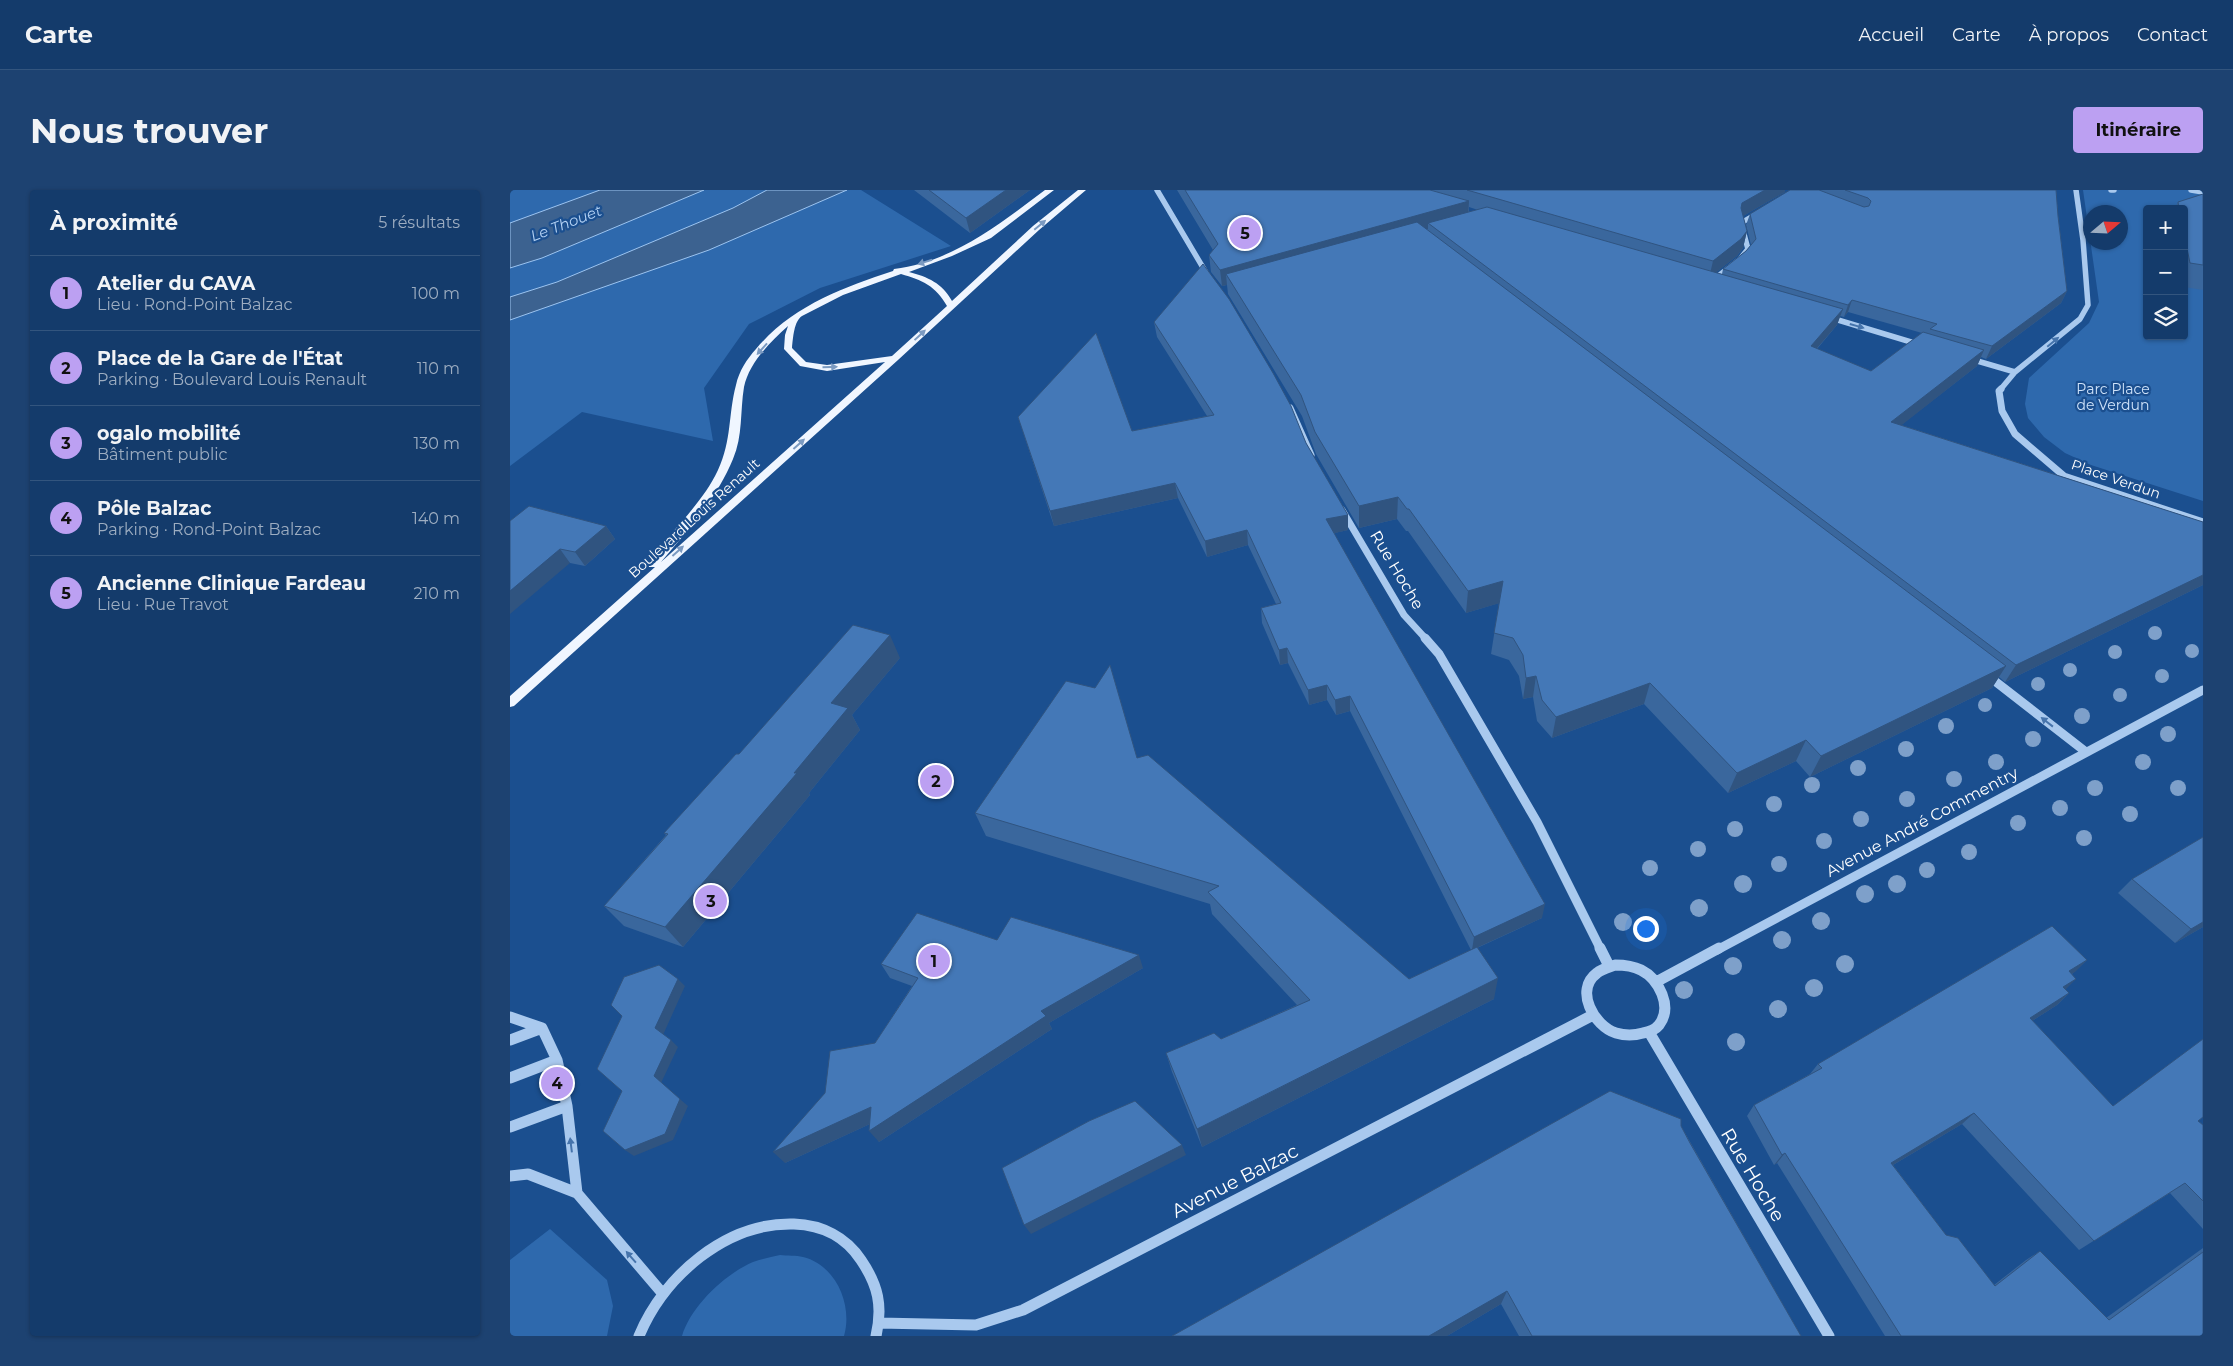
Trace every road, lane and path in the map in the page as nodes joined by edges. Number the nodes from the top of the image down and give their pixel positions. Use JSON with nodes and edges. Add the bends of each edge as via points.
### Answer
{"nodes":[{"id":1,"x":1050,"y":190,"type":"edge"},
{"id":2,"x":1082,"y":190,"type":"edge"},
{"id":3,"x":1157,"y":190,"type":"edge"},
{"id":4,"x":2076,"y":190,"type":"edge"},
{"id":5,"x":2192,"y":190,"type":"edge"},
{"id":6,"x":2203,"y":192,"type":"edge"},
{"id":7,"x":1764,"y":209,"type":"edge"},
{"id":8,"x":897,"y":272,"type":"junction"},
{"id":9,"x":1700,"y":280,"type":"edge"},
{"id":10,"x":1710,"y":282,"type":"junction"},
{"id":11,"x":1719,"y":285,"type":"edge"},
{"id":12,"x":1215,"y":286,"type":"edge"},
{"id":13,"x":951,"y":306,"type":"junction"},
{"id":14,"x":797,"y":315,"type":"junction"},
{"id":15,"x":1823,"y":316,"type":"edge"},
{"id":16,"x":1928,"y":346,"type":"edge"},
{"id":17,"x":1956,"y":355,"type":"edge"},
{"id":18,"x":896,"y":357,"type":"junction"},
{"id":19,"x":2015,"y":372,"type":"junction"},
{"id":20,"x":1287,"y":402,"type":"edge"},
{"id":21,"x":1316,"y":465,"type":"edge"},
{"id":22,"x":1336,"y":498,"type":"edge"},
{"id":23,"x":2203,"y":522,"type":"edge"},
{"id":24,"x":628,"y":595,"type":"junction"},
{"id":25,"x":1984,"y":673,"type":"edge"},
{"id":26,"x":2203,"y":690,"type":"edge"},
{"id":27,"x":510,"y":702,"type":"edge"},
{"id":28,"x":2086,"y":752,"type":"junction"},
{"id":29,"x":1609,"y":966,"type":"junction"},
{"id":30,"x":1656,"y":982,"type":"junction"},
{"id":31,"x":1593,"y":1015,"type":"junction"},
{"id":32,"x":510,"y":1018,"type":"edge"},
{"id":33,"x":542,"y":1028,"type":"junction"},
{"id":34,"x":1649,"y":1032,"type":"junction"},
{"id":35,"x":510,"y":1040,"type":"edge"},
{"id":36,"x":557,"y":1060,"type":"junction"},
{"id":37,"x":510,"y":1078,"type":"edge"},
{"id":38,"x":567,"y":1106,"type":"junction"},
{"id":39,"x":510,"y":1127,"type":"edge"},
{"id":40,"x":510,"y":1176,"type":"edge"},
{"id":41,"x":577,"y":1193,"type":"junction"},
{"id":42,"x":663,"y":1294,"type":"junction"},
{"id":43,"x":879,"y":1323,"type":"junction"},
{"id":44,"x":639,"y":1336,"type":"edge"},
{"id":45,"x":876,"y":1336,"type":"edge"},
{"id":46,"x":1829,"y":1336,"type":"edge"}],
"edges":[{"from":1,"to":8,"type":"main road","name":"Boulevard Louis Renault","one_way":true,"via":[[988,236]]},
{"from":13,"to":2,"type":"main road","name":"Boulevard Louis Renault","one_way":true},
{"from":3,"to":12,"type":"street"},
{"from":19,"to":4,"type":"street","name":"Place Verdun","one_way":true,"via":[[2080,319],[2088,305]]},
{"from":5,"to":6,"type":"street"},
{"from":7,"to":10,"type":"street","via":[[1741,223],[1748,249]]},
{"from":8,"to":13,"type":"main road","via":[[930,281],[939,287]]},
{"from":8,"to":14,"type":"main road","name":"Boulevard Louis Renault","via":[[840,293]]},
{"from":9,"to":10,"type":"street"},
{"from":10,"to":11,"type":"street"},
{"from":18,"to":13,"type":"main road","name":"Boulevard Louis Renault","one_way":true},
{"from":14,"to":18,"type":"main road","one_way":true,"via":[[789,335],[788,349],[803,364],[827,368]]},
{"from":14,"to":24,"type":"main road","name":"Boulevard Louis Renault","one_way":true,"via":[[760,349],[746,367],[740,383],[734,440],[719,480]]},
{"from":15,"to":16,"type":"street","one_way":true},
{"from":17,"to":19,"type":"street"},
{"from":24,"to":18,"type":"main road","name":"Boulevard Louis Renault","one_way":true},
{"from":19,"to":23,"type":"street","name":"Place Verdun","via":[[1999,391],[2002,411],[2015,434],[2064,476]]},
{"from":20,"to":21,"type":"street"},
{"from":22,"to":29,"type":"street","name":"Rue Hoche","via":[[1404,615],[1439,654],[1537,822]]},
{"from":24,"to":27,"type":"main road"},
{"from":28,"to":25,"type":"street","one_way":true},
{"from":26,"to":28,"type":"street","name":"Avenue André Commentry"},
{"from":28,"to":30,"type":"street","name":"Avenue André Commentry"},
{"from":29,"to":30,"type":"street","via":[[1628,965]]},
{"from":29,"to":31,"type":"street","via":[[1594,975],[1588,984],[1586,995]]},
{"from":30,"to":34,"type":"street","via":[[1665,999],[1665,1011],[1661,1022]]},
{"from":31,"to":34,"type":"street","via":[[1604,1027],[1616,1033],[1629,1036]]},
{"from":31,"to":43,"type":"street","name":"Avenue Balzac","via":[[1023,1310],[976,1325]]},
{"from":32,"to":33,"type":"street"},
{"from":33,"to":35,"type":"street"},
{"from":33,"to":36,"type":"street"},
{"from":34,"to":46,"type":"street","name":"Rue Hoche"},
{"from":36,"to":37,"type":"street"},
{"from":36,"to":38,"type":"street"},
{"from":38,"to":39,"type":"street"},
{"from":41,"to":38,"type":"street","one_way":true},
{"from":40,"to":41,"type":"street","via":[[528,1174]]},
{"from":42,"to":41,"type":"street","one_way":true},
{"from":42,"to":43,"type":"street","via":[[693,1263],[726,1240],[762,1226],[797,1222],[832,1231],[858,1252],[875,1284]]},
{"from":42,"to":44,"type":"street"},
{"from":43,"to":45,"type":"street"}]}
